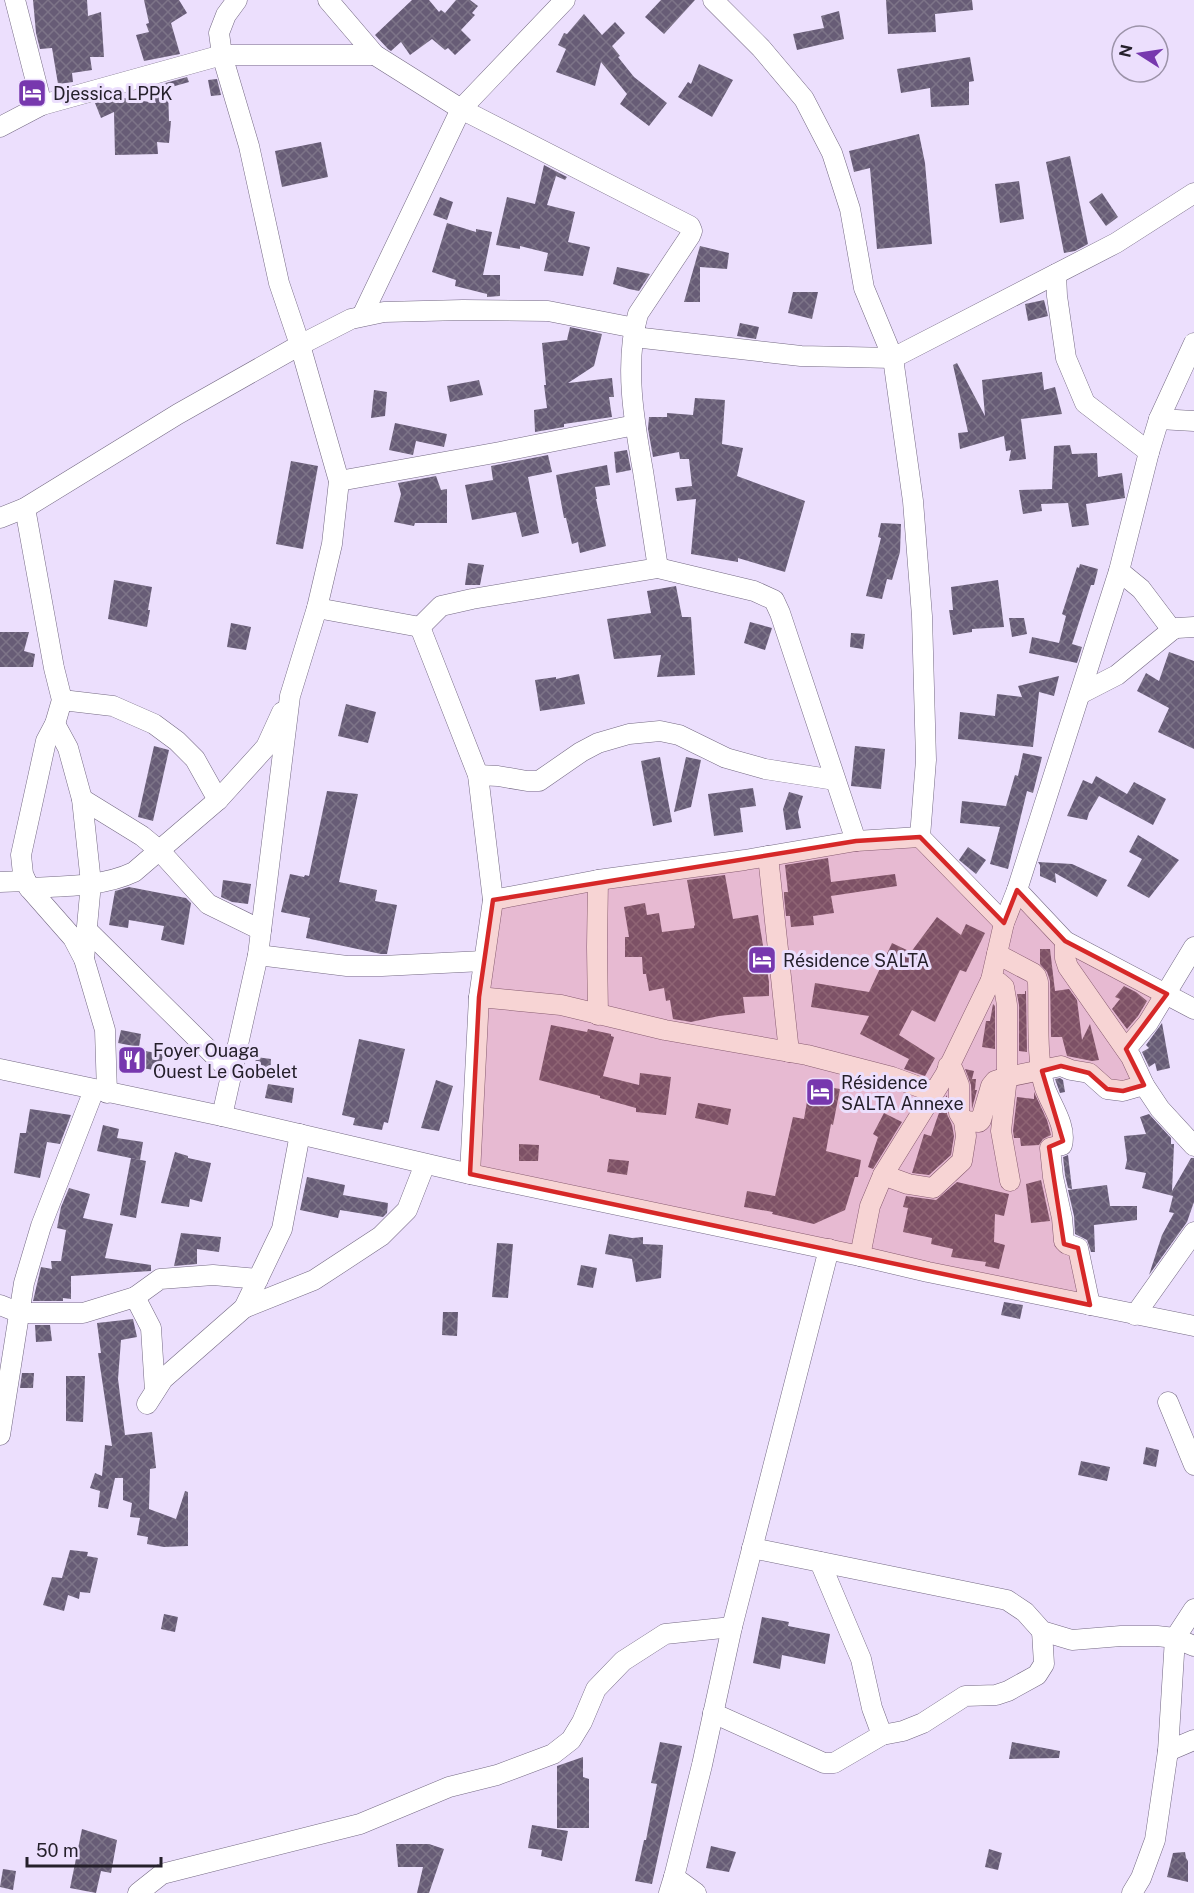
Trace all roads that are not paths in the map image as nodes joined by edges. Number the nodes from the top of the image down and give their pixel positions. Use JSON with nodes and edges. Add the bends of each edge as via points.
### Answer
{"nodes":[{"id":1,"x":15,"y":0,"type":"edge"},
{"id":2,"x":237,"y":0,"type":"edge"},
{"id":3,"x":565,"y":0,"type":"edge"},
{"id":4,"x":713,"y":0,"type":"edge"},
{"id":5,"x":332,"y":2,"type":"edge"},
{"id":6,"x":222,"y":55,"type":"junction"},
{"id":7,"x":375,"y":55,"type":"junction"},
{"id":8,"x":42,"y":105,"type":"junction"},
{"id":9,"x":461,"y":109,"type":"junction"},
{"id":10,"x":0,"y":127,"type":"edge"},
{"id":11,"x":1194,"y":193,"type":"edge"},
{"id":12,"x":1056,"y":274,"type":"junction"},
{"id":13,"x":362,"y":316,"type":"junction"},
{"id":14,"x":634,"y":332,"type":"junction"},
{"id":15,"x":1194,"y":343,"type":"edge"},
{"id":16,"x":300,"y":345,"type":"junction"},
{"id":17,"x":893,"y":358,"type":"junction"},
{"id":18,"x":1159,"y":419,"type":"junction"},
{"id":19,"x":1194,"y":421,"type":"edge"},
{"id":20,"x":635,"y":425,"type":"junction"},
{"id":21,"x":1149,"y":452,"type":"junction"},
{"id":22,"x":339,"y":481,"type":"junction"},
{"id":23,"x":9,"y":512,"type":"edge"},
{"id":24,"x":658,"y":568,"type":"junction"},
{"id":25,"x":1119,"y":571,"type":"junction"},
{"id":26,"x":317,"y":608,"type":"junction"},
{"id":27,"x":420,"y":627,"type":"junction"},
{"id":28,"x":1194,"y":627,"type":"edge"},
{"id":29,"x":1172,"y":630,"type":"junction"},
{"id":30,"x":1080,"y":694,"type":"junction"},
{"id":31,"x":290,"y":696,"type":"junction"},
{"id":32,"x":62,"y":700,"type":"junction"},
{"id":33,"x":55,"y":724,"type":"junction"},
{"id":34,"x":478,"y":775,"type":"junction"},
{"id":35,"x":835,"y":780,"type":"junction"},
{"id":36,"x":81,"y":799,"type":"junction"},
{"id":37,"x":218,"y":800,"type":"junction"},
{"id":38,"x":920,"y":837,"type":"junction"},
{"id":39,"x":856,"y":841,"type":"junction"},
{"id":40,"x":159,"y":850,"type":"junction"},
{"id":41,"x":768,"y":856,"type":"junction"},
{"id":42,"x":598,"y":880,"type":"junction"},
{"id":43,"x":0,"y":882,"type":"edge"},
{"id":44,"x":91,"y":884,"type":"junction"},
{"id":45,"x":28,"y":885,"type":"junction"},
{"id":46,"x":1017,"y":890,"type":"junction"},
{"id":47,"x":493,"y":900,"type":"junction"},
{"id":48,"x":1004,"y":923,"type":"junction"},
{"id":49,"x":87,"y":930,"type":"junction"},
{"id":50,"x":261,"y":930,"type":"junction"},
{"id":51,"x":1065,"y":941,"type":"junction"},
{"id":52,"x":1194,"y":947,"type":"edge"},
{"id":53,"x":997,"y":954,"type":"junction"},
{"id":54,"x":258,"y":955,"type":"junction"},
{"id":55,"x":84,"y":959,"type":"junction"},
{"id":56,"x":483,"y":961,"type":"junction"},
{"id":57,"x":991,"y":980,"type":"junction"},
{"id":58,"x":1167,"y":993,"type":"junction"},
{"id":59,"x":479,"y":997,"type":"junction"},
{"id":60,"x":1194,"y":1009,"type":"edge"},
{"id":61,"x":598,"y":1015,"type":"junction"},
{"id":62,"x":1126,"y":1049,"type":"junction"},
{"id":63,"x":789,"y":1052,"type":"junction"},
{"id":64,"x":948,"y":1066,"type":"junction"},
{"id":65,"x":0,"y":1070,"type":"edge"},
{"id":66,"x":1042,"y":1071,"type":"junction"},
{"id":67,"x":232,"y":1073,"type":"junction"},
{"id":68,"x":1007,"y":1077,"type":"junction"},
{"id":69,"x":1144,"y":1085,"type":"junction"},
{"id":70,"x":101,"y":1092,"type":"junction"},
{"id":71,"x":933,"y":1092,"type":"junction"},
{"id":72,"x":222,"y":1116,"type":"junction"},
{"id":73,"x":964,"y":1121,"type":"junction"},
{"id":74,"x":300,"y":1134,"type":"junction"},
{"id":75,"x":1194,"y":1146,"type":"edge"},
{"id":76,"x":425,"y":1164,"type":"junction"},
{"id":77,"x":470,"y":1174,"type":"junction"},
{"id":78,"x":884,"y":1175,"type":"junction"},
{"id":79,"x":1010,"y":1181,"type":"dead end"},
{"id":80,"x":1194,"y":1232,"type":"edge"},
{"id":81,"x":829,"y":1250,"type":"junction"},
{"id":82,"x":860,"y":1256,"type":"junction"},
{"id":83,"x":258,"y":1279,"type":"junction"},
{"id":84,"x":135,"y":1297,"type":"junction"},
{"id":85,"x":0,"y":1305,"type":"edge"},
{"id":86,"x":1089,"y":1305,"type":"junction"},
{"id":87,"x":244,"y":1308,"type":"junction"},
{"id":88,"x":20,"y":1313,"type":"junction"},
{"id":89,"x":1135,"y":1315,"type":"junction"},
{"id":90,"x":1194,"y":1326,"type":"edge"},
{"id":91,"x":1168,"y":1402,"type":"dead end"},
{"id":92,"x":0,"y":1435,"type":"edge"},
{"id":93,"x":1194,"y":1465,"type":"edge"},
{"id":94,"x":752,"y":1548,"type":"junction"},
{"id":95,"x":820,"y":1562,"type":"junction"},
{"id":96,"x":1194,"y":1609,"type":"edge"},
{"id":97,"x":732,"y":1627,"type":"junction"},
{"id":98,"x":1042,"y":1631,"type":"junction"},
{"id":99,"x":1175,"y":1638,"type":"junction"},
{"id":100,"x":1194,"y":1646,"type":"edge"},
{"id":101,"x":713,"y":1713,"type":"junction"},
{"id":102,"x":882,"y":1735,"type":"junction"},
{"id":103,"x":1194,"y":1740,"type":"edge"},
{"id":104,"x":1168,"y":1751,"type":"junction"},
{"id":105,"x":671,"y":1885,"type":"edge"},
{"id":106,"x":138,"y":1893,"type":"edge"},
{"id":107,"x":696,"y":1893,"type":"edge"},
{"id":108,"x":1132,"y":1893,"type":"edge"}],
"edges":[{"from":1,"to":8,"type":"street"},
{"from":2,"to":6,"type":"street","via":[[219,33]]},
{"from":3,"to":9,"type":"street"},
{"from":4,"to":17,"type":"street","via":[[804,99],[832,153],[850,209],[864,288]]},
{"from":5,"to":7,"type":"street"},
{"from":6,"to":7,"type":"street"},
{"from":6,"to":8,"type":"street"},
{"from":6,"to":16,"type":"street","via":[[249,146],[279,283]]},
{"from":7,"to":9,"type":"street"},
{"from":8,"to":10,"type":"street"},
{"from":9,"to":13,"type":"street"},
{"from":9,"to":14,"type":"street","via":[[690,226],[690,236],[638,314]]},
{"from":11,"to":12,"type":"street","via":[[1116,243]]},
{"from":12,"to":17,"type":"street"},
{"from":12,"to":21,"type":"street","via":[[1066,358],[1085,403]]},
{"from":13,"to":14,"type":"street","via":[[384,312],[548,311],[591,318]]},
{"from":13,"to":16,"type":"street"},
{"from":14,"to":17,"type":"street","via":[[801,356]]},
{"from":14,"to":20,"type":"street"},
{"from":15,"to":18,"type":"street"},
{"from":16,"to":22,"type":"street"},
{"from":16,"to":23,"type":"street"},
{"from":17,"to":38,"type":"street","via":[[913,501],[922,616],[926,760]]},
{"from":18,"to":19,"type":"street"},
{"from":18,"to":21,"type":"street"},
{"from":20,"to":22,"type":"street"},
{"from":20,"to":24,"type":"street"},
{"from":21,"to":25,"type":"street"},
{"from":22,"to":26,"type":"street","via":[[332,544]]},
{"from":23,"to":32,"type":"street"},
{"from":24,"to":27,"type":"street","via":[[441,606]]},
{"from":24,"to":35,"type":"street","via":[[754,591],[774,600]]},
{"from":25,"to":29,"type":"street","via":[[1141,589]]},
{"from":25,"to":30,"type":"street"},
{"from":26,"to":27,"type":"street"},
{"from":26,"to":31,"type":"street"},
{"from":27,"to":34,"type":"street"},
{"from":28,"to":29,"type":"street"},
{"from":29,"to":30,"type":"street","via":[[1117,675]]},
{"from":30,"to":46,"type":"street"},
{"from":31,"to":37,"type":"street","via":[[266,747]]},
{"from":31,"to":50,"type":"street"},
{"from":32,"to":33,"type":"street"},
{"from":32,"to":37,"type":"street","via":[[113,706],[154,724],[195,759]]},
{"from":33,"to":36,"type":"street","via":[[68,748]]},
{"from":33,"to":45,"type":"street","via":[[46,741],[21,855]]},
{"from":34,"to":35,"type":"street","via":[[539,781],[598,742],[660,731],[765,769]]},
{"from":34,"to":47,"type":"street"},
{"from":35,"to":39,"type":"street"},
{"from":36,"to":40,"type":"street"},
{"from":36,"to":44,"type":"street"},
{"from":37,"to":40,"type":"street"},
{"from":38,"to":39,"type":"street"},
{"from":38,"to":48,"type":"street"},
{"from":39,"to":41,"type":"street"},
{"from":40,"to":44,"type":"street","via":[[134,872]]},
{"from":40,"to":50,"type":"street","via":[[208,904]]},
{"from":41,"to":42,"type":"street"},
{"from":41,"to":63,"type":"street"},
{"from":42,"to":47,"type":"street"},
{"from":42,"to":61,"type":"street"},
{"from":43,"to":45,"type":"street"},
{"from":44,"to":45,"type":"street"},
{"from":44,"to":49,"type":"street"},
{"from":45,"to":55,"type":"street","via":[[73,938]]},
{"from":46,"to":48,"type":"street"},
{"from":46,"to":51,"type":"street"},
{"from":47,"to":56,"type":"street"},
{"from":48,"to":53,"type":"street"},
{"from":49,"to":55,"type":"street"},
{"from":49,"to":67,"type":"street"},
{"from":50,"to":54,"type":"street"},
{"from":51,"to":58,"type":"street"},
{"from":51,"to":62,"type":"street","via":[[1068,967]]},
{"from":52,"to":58,"type":"street"},
{"from":53,"to":57,"type":"street"},
{"from":53,"to":66,"type":"street","via":[[1036,976]]},
{"from":54,"to":56,"type":"street","via":[[347,966]]},
{"from":54,"to":67,"type":"street"},
{"from":55,"to":70,"type":"street","via":[[105,1030]]},
{"from":56,"to":59,"type":"street"},
{"from":57,"to":64,"type":"street"},
{"from":57,"to":68,"type":"street","via":[[1004,987],[1007,1005]]},
{"from":58,"to":60,"type":"street"},
{"from":58,"to":62,"type":"street"},
{"from":59,"to":61,"type":"street","via":[[561,1005]]},
{"from":59,"to":77,"type":"street"},
{"from":61,"to":63,"type":"street"},
{"from":62,"to":69,"type":"street"},
{"from":63,"to":71,"type":"street","via":[[892,1077]]},
{"from":64,"to":71,"type":"street"},
{"from":64,"to":73,"type":"street","via":[[959,1085],[959,1113]]},
{"from":65,"to":70,"type":"street"},
{"from":66,"to":68,"type":"street"},
{"from":66,"to":69,"type":"street","via":[[1060,1066],[1089,1073],[1107,1089],[1123,1091]]},
{"from":66,"to":86,"type":"street","via":[[1063,1141],[1049,1150],[1064,1241],[1078,1248]]},
{"from":67,"to":72,"type":"street"},
{"from":68,"to":73,"type":"street","via":[[991,1086],[981,1120]]},
{"from":68,"to":79,"type":"street","via":[[1001,1131]]},
{"from":69,"to":75,"type":"street"},
{"from":70,"to":72,"type":"street"},
{"from":70,"to":88,"type":"street","via":[[41,1226],[24,1283]]},
{"from":71,"to":78,"type":"street"},
{"from":72,"to":74,"type":"street"},
{"from":73,"to":78,"type":"street","via":[[963,1157],[935,1187],[908,1184]]},
{"from":74,"to":76,"type":"street"},
{"from":74,"to":83,"type":"street","via":[[282,1229]]},
{"from":76,"to":77,"type":"street"},
{"from":76,"to":87,"type":"street","via":[[407,1210],[381,1236],[314,1280]]},
{"from":77,"to":81,"type":"street"},
{"from":78,"to":82,"type":"street","via":[[870,1206]]},
{"from":80,"to":89,"type":"street"},
{"from":81,"to":82,"type":"street"},
{"from":81,"to":94,"type":"street"},
{"from":82,"to":86,"type":"street"},
{"from":83,"to":84,"type":"street","via":[[213,1275],[160,1279]]},
{"from":83,"to":87,"type":"street"},
{"from":84,"to":87,"type":"street","via":[[151,1328],[151,1397],[163,1379]]},
{"from":84,"to":88,"type":"street","via":[[83,1313]]},
{"from":85,"to":88,"type":"street"},
{"from":86,"to":89,"type":"street"},
{"from":88,"to":92,"type":"street"},
{"from":89,"to":90,"type":"street"},
{"from":91,"to":93,"type":"street"},
{"from":94,"to":95,"type":"street"},
{"from":94,"to":97,"type":"street"},
{"from":95,"to":98,"type":"street","via":[[1007,1600]]},
{"from":95,"to":102,"type":"street","via":[[861,1659]]},
{"from":96,"to":99,"type":"street"},
{"from":97,"to":101,"type":"street"},
{"from":97,"to":106,"type":"street","via":[[665,1634],[623,1661],[597,1689],[571,1740],[552,1754],[497,1775],[449,1787],[360,1824],[162,1874]]},
{"from":98,"to":99,"type":"street","via":[[1072,1640],[1120,1636]]},
{"from":98,"to":102,"type":"street","via":[[1044,1664],[1037,1675],[1002,1693],[965,1696],[923,1723]]},
{"from":99,"to":100,"type":"street"},
{"from":99,"to":104,"type":"street"},
{"from":101,"to":102,"type":"street","via":[[824,1763],[834,1763]]},
{"from":101,"to":105,"type":"street"},
{"from":103,"to":104,"type":"street"},
{"from":104,"to":108,"type":"street","via":[[1155,1840]]},
{"from":105,"to":107,"type":"street"}]}
